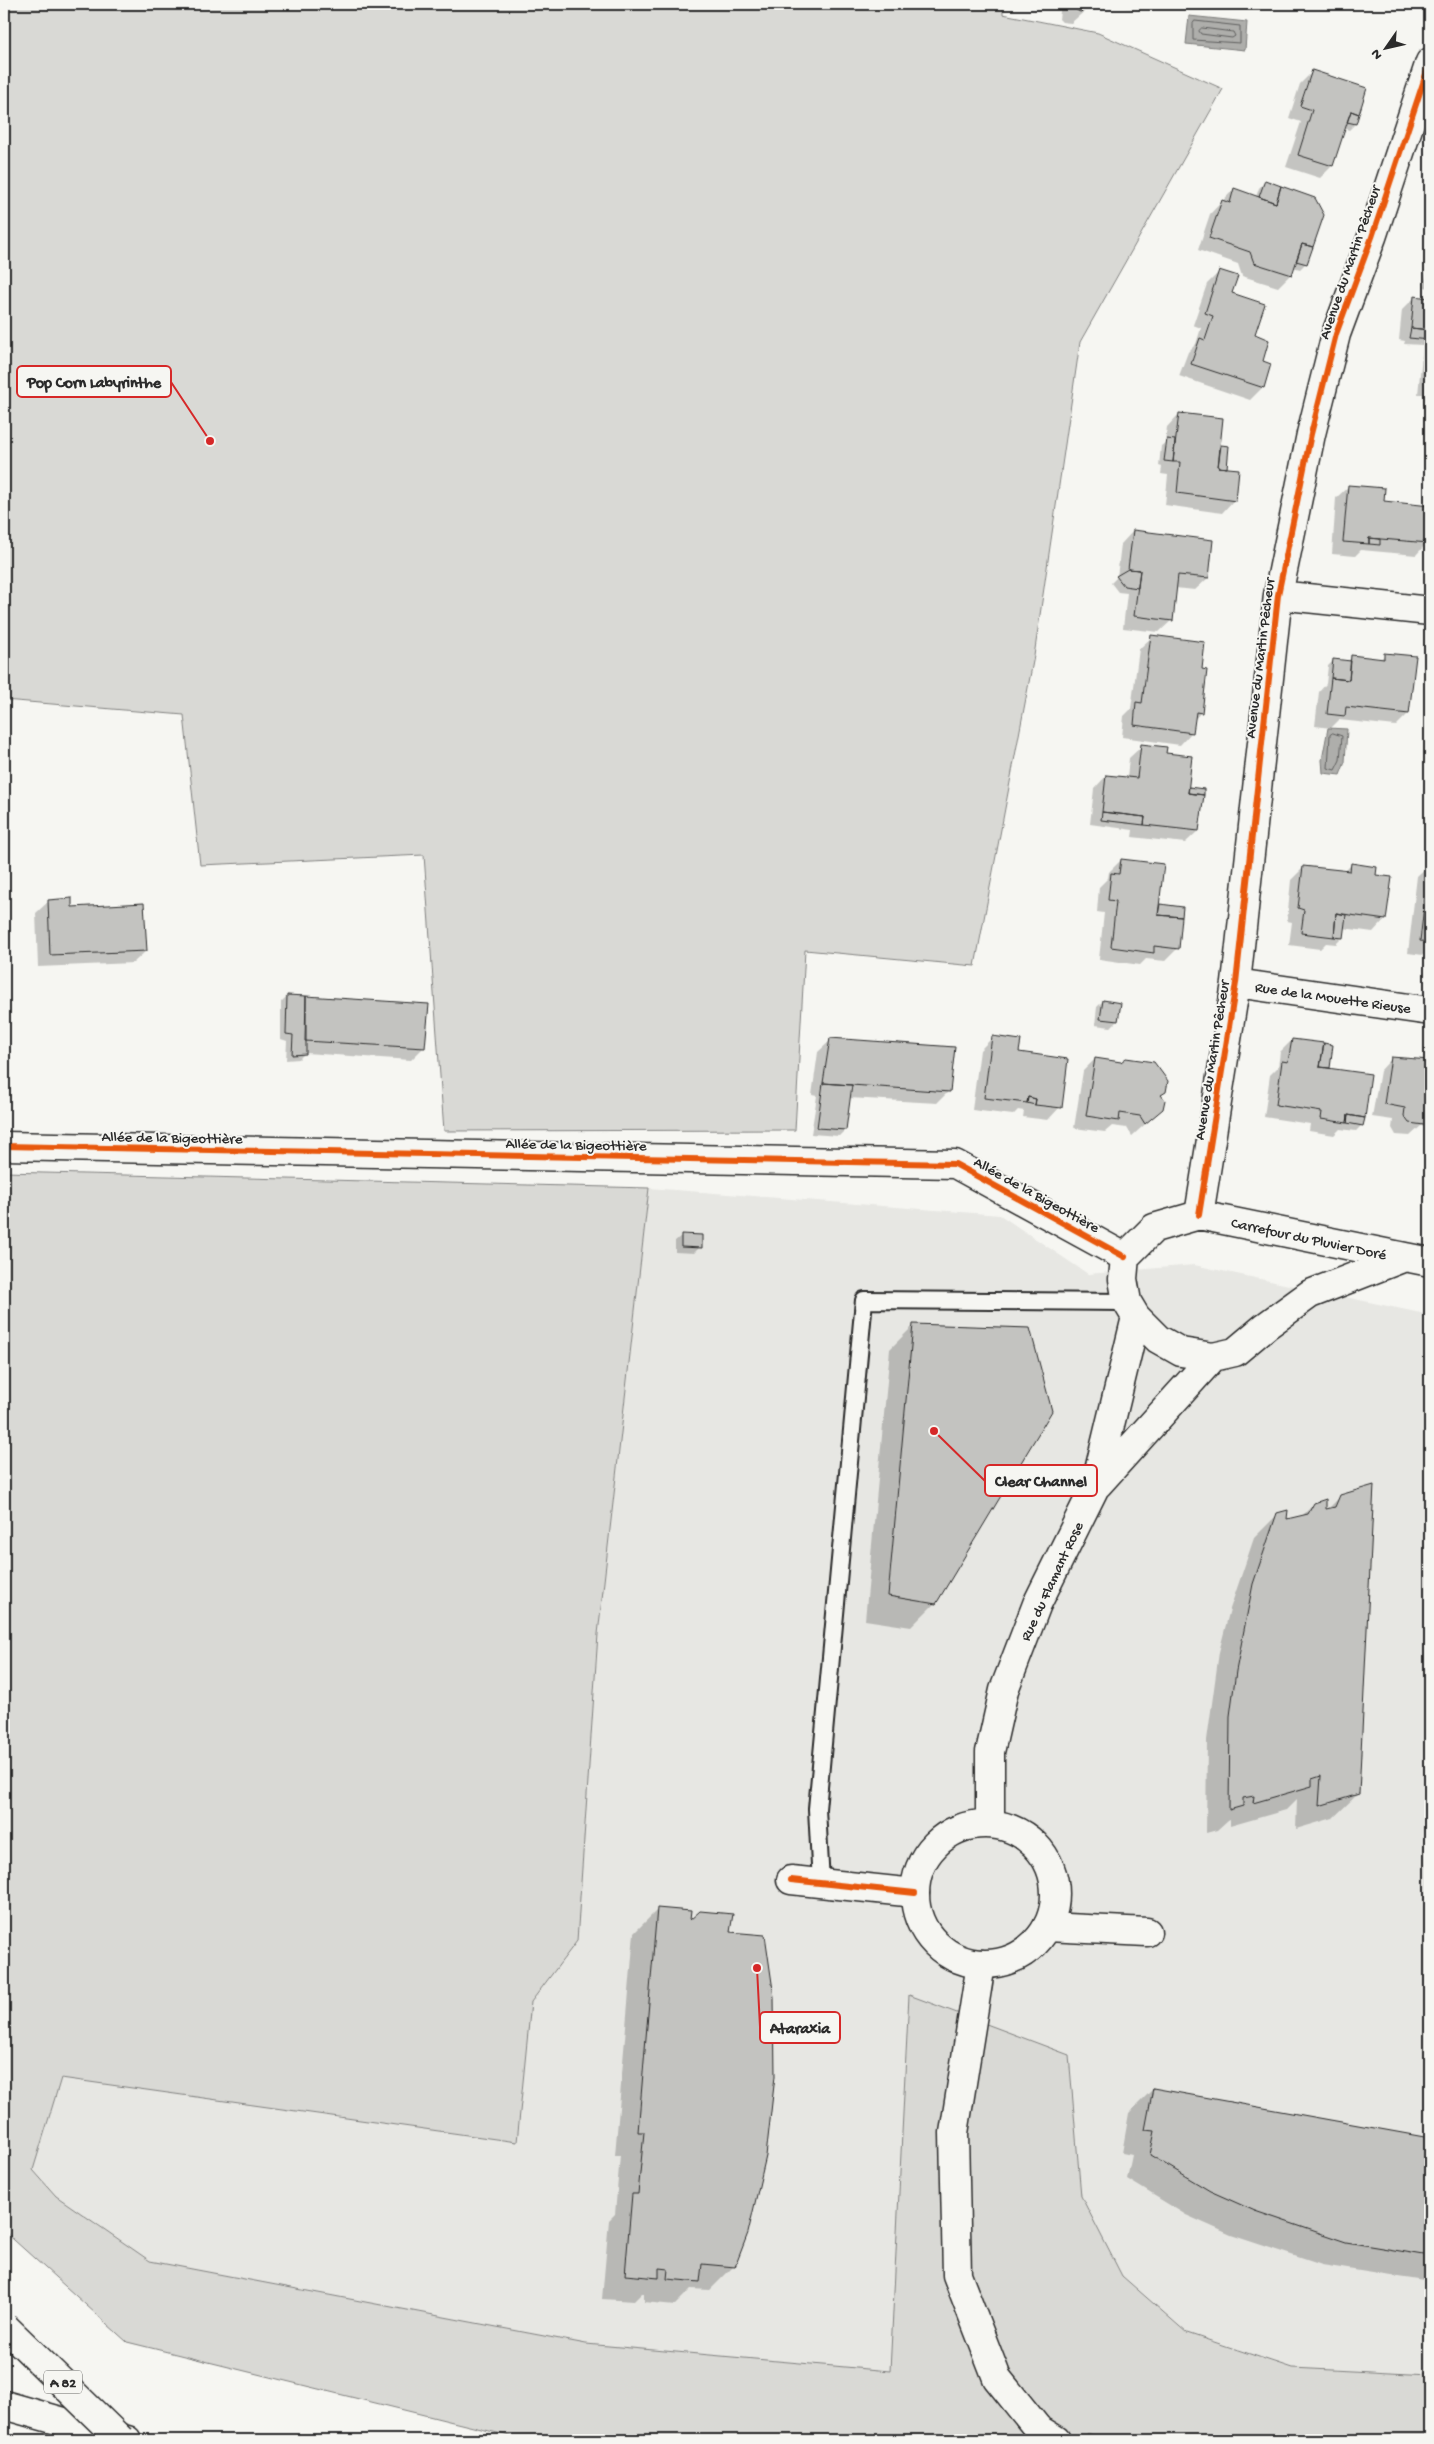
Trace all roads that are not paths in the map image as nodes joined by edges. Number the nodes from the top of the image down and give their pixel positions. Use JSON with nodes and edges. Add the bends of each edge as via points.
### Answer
{"nodes":[{"id":1,"x":1430,"y":62,"type":"edge"},
{"id":2,"x":1278,"y":595,"type":"junction"},
{"id":3,"x":1430,"y":611,"type":"edge"},
{"id":4,"x":1236,"y":983,"type":"junction"},
{"id":5,"x":1430,"y":1011,"type":"edge"},
{"id":6,"x":4,"y":1146,"type":"edge"},
{"id":7,"x":1198,"y":1215,"type":"junction"},
{"id":8,"x":1125,"y":1257,"type":"junction"},
{"id":9,"x":1418,"y":1260,"type":"edge"},
{"id":10,"x":1132,"y":1310,"type":"junction"},
{"id":11,"x":1213,"y":1357,"type":"junction"},
{"id":12,"x":1095,"y":1486,"type":"junction"},
{"id":13,"x":990,"y":1824,"type":"junction"},
{"id":14,"x":791,"y":1880,"type":"dead end"},
{"id":15,"x":821,"y":1883,"type":"junction"},
{"id":16,"x":915,"y":1893,"type":"junction"},
{"id":17,"x":1047,"y":1927,"type":"junction"},
{"id":18,"x":1147,"y":1932,"type":"dead end"},
{"id":19,"x":981,"y":1964,"type":"junction"},
{"id":20,"x":4,"y":2326,"type":"edge"},
{"id":21,"x":4,"y":2405,"type":"edge"},
{"id":22,"x":121,"y":2440,"type":"edge"},
{"id":23,"x":128,"y":2440,"type":"edge"},
{"id":24,"x":1056,"y":2440,"type":"edge"}],
"edges":[{"from":1,"to":2,"type":"main road","name":"Avenue du Martin Pêcheur","via":[[1336,334],[1311,434]]},
{"from":2,"to":3,"type":"main road"},
{"from":2,"to":4,"type":"main road","name":"Avenue du Martin Pêcheur"},
{"from":4,"to":5,"type":"main road","name":"Rue de la Mouette Rieuse"},
{"from":4,"to":7,"type":"main road","name":"Avenue du Martin Pêcheur"},
{"from":6,"to":8,"type":"main road","name":"Allée de la Bigeottière","via":[[955,1164]]},
{"from":7,"to":8,"type":"main road","name":"Carrefour du Pluvier Doré","via":[[1154,1228]]},
{"from":7,"to":9,"type":"main road","name":"Carrefour du Pluvier Doré"},
{"from":8,"to":10,"type":"main road","via":[[1123,1279]]},
{"from":9,"to":11,"type":"main road","name":"Carrefour du Pluvier Doré","via":[[1310,1294],[1235,1352]]},
{"from":10,"to":11,"type":"main road","name":"Carrefour du Pluvier Doré","via":[[1158,1339],[1181,1352]]},
{"from":10,"to":12,"type":"main road","name":"Rue du Flamant Rose"},
{"from":10,"to":15,"type":"lane","via":[[864,1300],[817,1809]]},
{"from":11,"to":12,"type":"main road","name":"Rue du Flamant Rose"},
{"from":12,"to":13,"type":"main road","name":"Rue du Flamant Rose","via":[[1037,1604],[1004,1690],[990,1752]]},
{"from":13,"to":16,"type":"main road","via":[[967,1826],[946,1836],[930,1851],[919,1871]]},
{"from":13,"to":17,"type":"main road","via":[[1012,1829],[1032,1842],[1046,1860],[1054,1881],[1054,1905]]},
{"from":14,"to":15,"type":"main road"},
{"from":15,"to":16,"type":"main road"},
{"from":16,"to":19,"type":"main road","via":[[918,1914],[927,1933],[942,1949],[960,1960]]},
{"from":17,"to":18,"type":"main road"},
{"from":17,"to":19,"type":"main road","via":[[1036,1943],[1020,1955],[1001,1962]]},
{"from":19,"to":24,"type":"main road","via":[[954,2133],[957,2275],[998,2378],[1038,2429]]},
{"from":20,"to":22,"type":"main road","number":"A 82","bridge":true},
{"from":21,"to":23,"type":"main road"}]}
